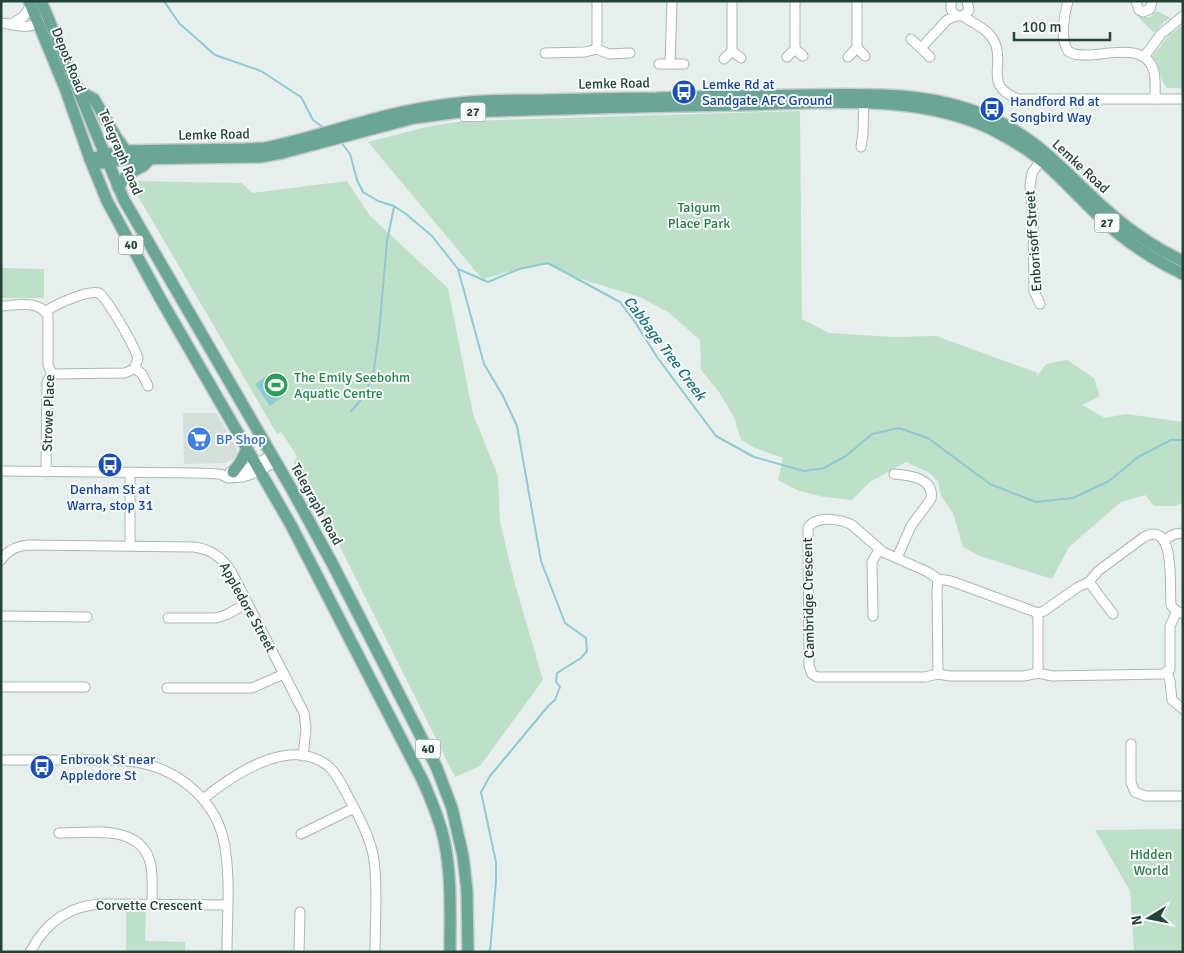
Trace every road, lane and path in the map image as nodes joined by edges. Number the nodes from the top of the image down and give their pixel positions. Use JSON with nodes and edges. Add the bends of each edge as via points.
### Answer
{"nodes":[{"id":1,"x":597,"y":1,"type":"edge"},
{"id":2,"x":672,"y":1,"type":"edge"},
{"id":3,"x":732,"y":1,"type":"edge"},
{"id":4,"x":795,"y":1,"type":"edge"},
{"id":5,"x":857,"y":1,"type":"edge"},
{"id":6,"x":1068,"y":1,"type":"edge"},
{"id":7,"x":1136,"y":1,"type":"edge"},
{"id":8,"x":1152,"y":1,"type":"edge"},
{"id":9,"x":35,"y":2,"type":"edge"},
{"id":10,"x":958,"y":8,"type":"edge"},
{"id":11,"x":1183,"y":16,"type":"edge"},
{"id":12,"x":38,"y":23,"type":"junction"},
{"id":13,"x":1,"y":24,"type":"edge"},
{"id":14,"x":11,"y":24,"type":"junction"},
{"id":15,"x":911,"y":38,"type":"dead end"},
{"id":16,"x":857,"y":48,"type":"junction"},
{"id":17,"x":921,"y":48,"type":"junction"},
{"id":18,"x":597,"y":49,"type":"junction"},
{"id":19,"x":732,"y":50,"type":"junction"},
{"id":20,"x":795,"y":50,"type":"junction"},
{"id":21,"x":545,"y":53,"type":"dead end"},
{"id":22,"x":630,"y":54,"type":"dead end"},
{"id":23,"x":803,"y":56,"type":"dead end"},
{"id":24,"x":848,"y":56,"type":"dead end"},
{"id":25,"x":865,"y":56,"type":"dead end"},
{"id":26,"x":787,"y":57,"type":"dead end"},
{"id":27,"x":930,"y":57,"type":"dead end"},
{"id":28,"x":1144,"y":57,"type":"junction"},
{"id":29,"x":741,"y":58,"type":"dead end"},
{"id":30,"x":724,"y":59,"type":"dead end"},
{"id":31,"x":659,"y":64,"type":"dead end"},
{"id":32,"x":670,"y":64,"type":"junction"},
{"id":33,"x":684,"y":64,"type":"dead end"},
{"id":34,"x":78,"y":92,"type":"junction"},
{"id":35,"x":1183,"y":98,"type":"edge"},
{"id":36,"x":864,"y":99,"type":"junction"},
{"id":37,"x":1156,"y":99,"type":"junction"},
{"id":38,"x":291,"y":146,"type":"junction"},
{"id":39,"x":861,"y":147,"type":"dead end"},
{"id":40,"x":126,"y":151,"type":"junction"},
{"id":41,"x":1044,"y":156,"type":"junction"},
{"id":42,"x":106,"y":158,"type":"junction"},
{"id":43,"x":150,"y":158,"type":"junction"},
{"id":44,"x":91,"y":162,"type":"junction"},
{"id":45,"x":118,"y":187,"type":"junction"},
{"id":46,"x":1183,"y":261,"type":"edge"},
{"id":47,"x":1183,"y":274,"type":"edge"},
{"id":48,"x":1040,"y":304,"type":"dead end"},
{"id":49,"x":1,"y":306,"type":"edge"},
{"id":50,"x":45,"y":312,"type":"junction"},
{"id":51,"x":135,"y":368,"type":"junction"},
{"id":52,"x":52,"y":374,"type":"junction"},
{"id":53,"x":152,"y":387,"type":"dead end"},
{"id":54,"x":247,"y":449,"type":"junction"},
{"id":55,"x":274,"y":458,"type":"junction"},
{"id":56,"x":258,"y":468,"type":"junction"},
{"id":57,"x":1,"y":471,"type":"edge"},
{"id":58,"x":46,"y":472,"type":"junction"},
{"id":59,"x":130,"y":472,"type":"junction"},
{"id":60,"x":233,"y":472,"type":"junction"},
{"id":61,"x":220,"y":474,"type":"junction"},
{"id":62,"x":894,"y":474,"type":"dead end"},
{"id":63,"x":1183,"y":533,"type":"edge"},
{"id":64,"x":1163,"y":540,"type":"junction"},
{"id":65,"x":130,"y":546,"type":"junction"},
{"id":66,"x":880,"y":550,"type":"junction"},
{"id":67,"x":897,"y":558,"type":"junction"},
{"id":68,"x":1,"y":560,"type":"edge"},
{"id":69,"x":938,"y":580,"type":"junction"},
{"id":70,"x":1090,"y":582,"type":"junction"},
{"id":71,"x":247,"y":603,"type":"junction"},
{"id":72,"x":1038,"y":613,"type":"junction"},
{"id":73,"x":1180,"y":613,"type":"edge"},
{"id":74,"x":1113,"y":614,"type":"dead end"},
{"id":75,"x":1,"y":616,"type":"edge"},
{"id":76,"x":873,"y":616,"type":"dead end"},
{"id":77,"x":87,"y":617,"type":"dead end"},
{"id":78,"x":168,"y":618,"type":"dead end"},
{"id":79,"x":1167,"y":672,"type":"junction"},
{"id":80,"x":1038,"y":673,"type":"junction"},
{"id":81,"x":284,"y":674,"type":"junction"},
{"id":82,"x":938,"y":674,"type":"junction"},
{"id":83,"x":1,"y":687,"type":"edge"},
{"id":84,"x":85,"y":687,"type":"dead end"},
{"id":85,"x":167,"y":688,"type":"dead end"},
{"id":86,"x":1183,"y":709,"type":"edge"},
{"id":87,"x":1131,"y":744,"type":"dead end"},
{"id":88,"x":303,"y":756,"type":"junction"},
{"id":89,"x":1,"y":760,"type":"edge"},
{"id":90,"x":1183,"y":796,"type":"edge"},
{"id":91,"x":203,"y":799,"type":"junction"},
{"id":92,"x":354,"y":808,"type":"junction"},
{"id":93,"x":59,"y":833,"type":"dead end"},
{"id":94,"x":301,"y":834,"type":"dead end"},
{"id":95,"x":152,"y":905,"type":"junction"},
{"id":96,"x":227,"y":905,"type":"junction"},
{"id":97,"x":300,"y":912,"type":"dead end"},
{"id":98,"x":30,"y":952,"type":"edge"},
{"id":99,"x":227,"y":952,"type":"edge"},
{"id":100,"x":299,"y":952,"type":"edge"},
{"id":101,"x":375,"y":952,"type":"edge"},
{"id":102,"x":450,"y":952,"type":"edge"},
{"id":103,"x":468,"y":952,"type":"edge"}],
"edges":[{"from":1,"to":18,"type":"street"},
{"from":2,"to":32,"type":"street"},
{"from":3,"to":19,"type":"street"},
{"from":4,"to":20,"type":"street"},
{"from":5,"to":16,"type":"street"},
{"from":6,"to":28,"type":"street","via":[[1064,40],[1070,53],[1125,52]]},
{"from":7,"to":8,"type":"street","via":[[1143,12],[1150,9]]},
{"from":9,"to":12,"type":"main road","name":"Depot Road"},
{"from":9,"to":14,"type":"street","via":[[23,17]]},
{"from":9,"to":34,"type":"main road","name":"Depot Road"},
{"from":10,"to":17,"type":"street"},
{"from":10,"to":37,"type":"street","via":[[995,43],[997,79],[1005,92],[1021,100]]},
{"from":11,"to":28,"type":"street","via":[[1161,34]]},
{"from":12,"to":14,"type":"street","via":[[28,26]]},
{"from":12,"to":44,"type":"main road","name":"Depot Road"},
{"from":13,"to":14,"type":"street"},
{"from":15,"to":17,"type":"street"},
{"from":16,"to":24,"type":"street"},
{"from":16,"to":25,"type":"street"},
{"from":17,"to":27,"type":"street"},
{"from":18,"to":21,"type":"street"},
{"from":18,"to":22,"type":"street","via":[[609,54]]},
{"from":19,"to":29,"type":"street"},
{"from":19,"to":30,"type":"street"},
{"from":20,"to":23,"type":"street"},
{"from":20,"to":26,"type":"street"},
{"from":28,"to":37,"type":"street","via":[[1154,72]]},
{"from":31,"to":32,"type":"street"},
{"from":32,"to":33,"type":"street"},
{"from":34,"to":40,"type":"main road","via":[[94,99]]},
{"from":34,"to":42,"type":"main road","name":"Telegraph Road","number":"40"},
{"from":35,"to":37,"type":"street"},
{"from":36,"to":38,"type":"main road","name":"Lemke Road","number":"27","via":[[460,112],[361,127]]},
{"from":36,"to":39,"type":"street"},
{"from":36,"to":41,"type":"main road","name":"Lemke Road","number":"27","via":[[952,114]]},
{"from":38,"to":40,"type":"main road","name":"Lemke Road","number":"27"},
{"from":38,"to":43,"type":"main road","name":"Lemke Road","number":"27","via":[[273,155],[245,158]]},
{"from":40,"to":42,"type":"main road","name":"Lemke Road","number":"27"},
{"from":41,"to":46,"type":"main road","name":"Lemke Road","number":"27","via":[[1122,223]]},
{"from":41,"to":47,"type":"main road","name":"Lemke Road","number":"27","via":[[1119,234]]},
{"from":41,"to":48,"type":"street","name":"Enborisoff Street","via":[[1031,176],[1030,185],[1034,291]]},
{"from":42,"to":43,"type":"main road","name":"Lemke Road","number":"27"},
{"from":42,"to":44,"type":"main road","name":"Lemke Road","number":"27"},
{"from":42,"to":45,"type":"main road","name":"Telegraph Road","number":"40"},
{"from":43,"to":45,"type":"main road","via":[[128,174]]},
{"from":44,"to":54,"type":"main road","number":"40","via":[[107,201],[147,276]]},
{"from":45,"to":55,"type":"main road","name":"Telegraph Road","number":"40"},
{"from":49,"to":50,"type":"street","via":[[33,305]]},
{"from":50,"to":51,"type":"street","via":[[88,293],[102,295],[136,353]]},
{"from":50,"to":52,"type":"street","name":"Strowe Place","via":[[48,365]]},
{"from":51,"to":52,"type":"street","via":[[122,374]]},
{"from":51,"to":53,"type":"street"},
{"from":52,"to":58,"type":"street","name":"Strowe Place","via":[[47,382]]},
{"from":54,"to":56,"type":"main road","number":"40"},
{"from":54,"to":60,"type":"main road"},
{"from":55,"to":56,"type":"street"},
{"from":55,"to":103,"type":"main road","name":"Telegraph Road","number":"40","via":[[332,562],[445,788],[466,875]]},
{"from":56,"to":60,"type":"street"},
{"from":56,"to":61,"type":"street","via":[[238,478]]},
{"from":56,"to":102,"type":"main road","number":"40","via":[[413,760],[435,809],[447,854]]},
{"from":57,"to":58,"type":"street"},
{"from":58,"to":59,"type":"street"},
{"from":59,"to":61,"type":"street"},
{"from":59,"to":65,"type":"street"},
{"from":60,"to":61,"type":"street"},
{"from":62,"to":67,"type":"street","via":[[925,481],[932,492]]},
{"from":63,"to":64,"type":"street"},
{"from":64,"to":70,"type":"street","via":[[1155,534],[1146,535],[1098,571]]},
{"from":64,"to":73,"type":"street","via":[[1170,561],[1171,602]]},
{"from":65,"to":68,"type":"street","name":"Appledore Street","via":[[28,545],[11,550]]},
{"from":65,"to":71,"type":"street","name":"Appledore Street","via":[[194,547],[212,553],[227,565]]},
{"from":66,"to":67,"type":"street","name":"Cambridge Crescent"},
{"from":66,"to":76,"type":"street","via":[[872,562]]},
{"from":66,"to":82,"type":"street","name":"Cambridge Crescent","via":[[846,522],[820,520],[809,525],[810,676],[924,677]]},
{"from":67,"to":69,"type":"street","name":"Cambridge Crescent"},
{"from":69,"to":72,"type":"street","name":"Cambridge Crescent"},
{"from":69,"to":82,"type":"street"},
{"from":70,"to":72,"type":"street"},
{"from":70,"to":74,"type":"street"},
{"from":71,"to":78,"type":"street","via":[[216,618]]},
{"from":71,"to":81,"type":"street","name":"Appledore Street"},
{"from":72,"to":80,"type":"street"},
{"from":73,"to":79,"type":"street","via":[[1170,626],[1170,666]]},
{"from":75,"to":77,"type":"street"},
{"from":79,"to":80,"type":"street","name":"Cambridge Crescent","via":[[1052,676]]},
{"from":79,"to":86,"type":"street","via":[[1172,700]]},
{"from":80,"to":82,"type":"street","name":"Cambridge Crescent","via":[[1024,676]]},
{"from":81,"to":85,"type":"street","via":[[252,688]]},
{"from":81,"to":88,"type":"street","name":"Appledore Street","via":[[305,718]]},
{"from":83,"to":84,"type":"street"},
{"from":87,"to":90,"type":"street","via":[[1131,783],[1135,792],[1145,796]]},
{"from":88,"to":91,"type":"street","via":[[255,765],[232,776]]},
{"from":88,"to":92,"type":"street","via":[[321,762],[334,772]]},
{"from":89,"to":91,"type":"street","via":[[140,763],[178,777]]},
{"from":91,"to":96,"type":"street","via":[[224,840]]},
{"from":92,"to":94,"type":"street"},
{"from":92,"to":101,"type":"street","via":[[368,836],[374,860]]},
{"from":93,"to":95,"type":"street","via":[[118,834],[139,843],[151,864]]},
{"from":95,"to":96,"type":"street","name":"Corvette Crescent"},
{"from":95,"to":98,"type":"street","name":"Corvette Crescent","via":[[96,904],[70,911],[50,924]]},
{"from":96,"to":99,"type":"street"},
{"from":97,"to":100,"type":"street"}]}
